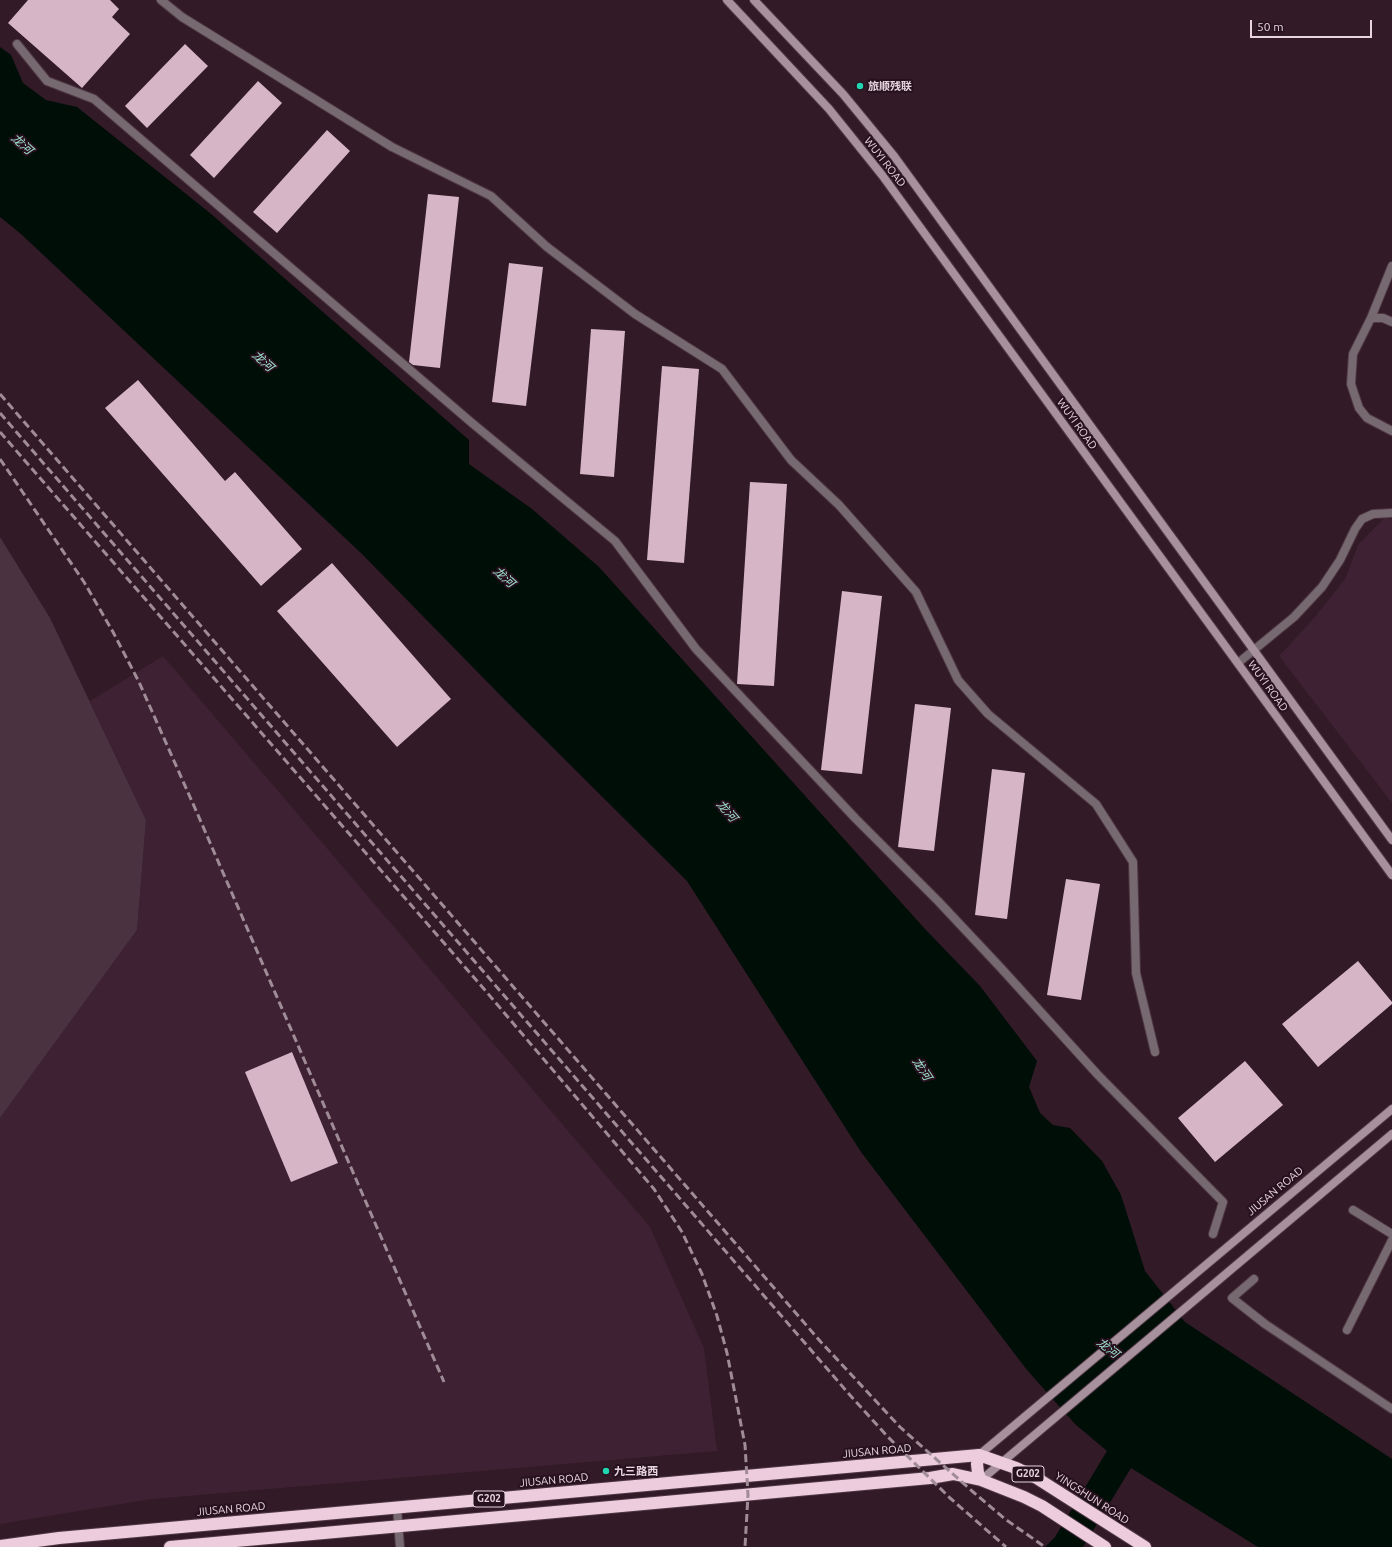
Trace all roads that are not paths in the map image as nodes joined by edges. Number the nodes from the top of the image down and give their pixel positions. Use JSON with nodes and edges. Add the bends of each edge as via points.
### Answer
{"nodes":[{"id":1,"x":161,"y":0,"type":"edge"},
{"id":2,"x":754,"y":0,"type":"edge"},
{"id":3,"x":730,"y":1,"type":"edge"},
{"id":4,"x":17,"y":44,"type":"dead end"},
{"id":5,"x":1392,"y":266,"type":"edge"},
{"id":6,"x":1371,"y":318,"type":"junction"},
{"id":7,"x":1392,"y":322,"type":"edge"},
{"id":8,"x":1392,"y":431,"type":"edge"},
{"id":9,"x":1392,"y":513,"type":"edge"},
{"id":10,"x":1254,"y":650,"type":"junction"},
{"id":11,"x":1238,"y":663,"type":"junction"},
{"id":12,"x":1392,"y":840,"type":"edge"},
{"id":13,"x":1392,"y":875,"type":"edge"},
{"id":14,"x":1155,"y":1052,"type":"dead end"},
{"id":15,"x":1392,"y":1109,"type":"edge"},
{"id":16,"x":1392,"y":1134,"type":"edge"},
{"id":17,"x":1353,"y":1210,"type":"dead end"},
{"id":18,"x":1213,"y":1234,"type":"dead end"},
{"id":19,"x":1392,"y":1234,"type":"edge"},
{"id":20,"x":1392,"y":1240,"type":"edge"},
{"id":21,"x":1254,"y":1279,"type":"dead end"},
{"id":22,"x":1347,"y":1330,"type":"dead end"},
{"id":23,"x":1392,"y":1409,"type":"edge"},
{"id":24,"x":979,"y":1455,"type":"junction"},
{"id":25,"x":1001,"y":1463,"type":"junction"},
{"id":26,"x":981,"y":1480,"type":"junction"},
{"id":27,"x":397,"y":1508,"type":"junction"},
{"id":28,"x":399,"y":1526,"type":"junction"},
{"id":29,"x":0,"y":1546,"type":"edge"},
{"id":30,"x":170,"y":1547,"type":"edge"},
{"id":31,"x":400,"y":1547,"type":"edge"},
{"id":32,"x":1105,"y":1547,"type":"edge"},
{"id":33,"x":1144,"y":1547,"type":"edge"}],
"edges":[{"from":1,"to":14,"type":"street","via":[[182,18],[392,147],[491,196],[547,247],[635,314],[722,369],[791,460],[839,505],[916,592],[958,680],[988,714],[1096,804],[1133,862],[1136,973]]},
{"from":2,"to":10,"type":"main road","name":"WUYI ROAD","via":[[843,94],[894,156]]},
{"from":3,"to":11,"type":"main road","name":"WUYI ROAD","via":[[829,108],[882,175]]},
{"from":4,"to":18,"type":"street","via":[[47,81],[94,99],[472,423],[615,541],[696,649],[856,819],[938,901],[1098,1075],[1223,1202]]},
{"from":5,"to":6,"type":"street"},
{"from":6,"to":7,"type":"street","via":[[1383,318]]},
{"from":6,"to":8,"type":"street","via":[[1352,354],[1351,384],[1359,408],[1367,418]]},
{"from":9,"to":10,"type":"street","via":[[1373,514],[1362,519],[1322,587],[1294,617]]},
{"from":10,"to":11,"type":"street"},
{"from":10,"to":12,"type":"main road","name":"WUYI ROAD"},
{"from":11,"to":13,"type":"main road","name":"WUYI ROAD"},
{"from":15,"to":24,"type":"main road","name":"JIUSAN ROAD"},
{"from":16,"to":25,"type":"main road"},
{"from":17,"to":19,"type":"street"},
{"from":20,"to":22,"type":"street"},
{"from":21,"to":23,"type":"street","via":[[1232,1298],[1265,1324]]},
{"from":24,"to":25,"type":"highway","name":"YINGSHUN ROAD","number":"G202"},
{"from":24,"to":26,"type":"highway","via":[[977,1464]]},
{"from":24,"to":27,"type":"highway","name":"JIUSAN ROAD","number":"G202"},
{"from":25,"to":26,"type":"main road"},
{"from":25,"to":33,"type":"highway","name":"YINGSHUN ROAD","number":"G202","via":[[1035,1477]]},
{"from":26,"to":28,"type":"highway","number":"G202","via":[[953,1474]]},
{"from":26,"to":32,"type":"highway","number":"G202","via":[[1024,1497]]},
{"from":27,"to":28,"type":"street"},
{"from":27,"to":29,"type":"highway","name":"JIUSAN ROAD","number":"G202","via":[[59,1538]]},
{"from":28,"to":30,"type":"highway","number":"G202"},
{"from":28,"to":31,"type":"street"}]}
